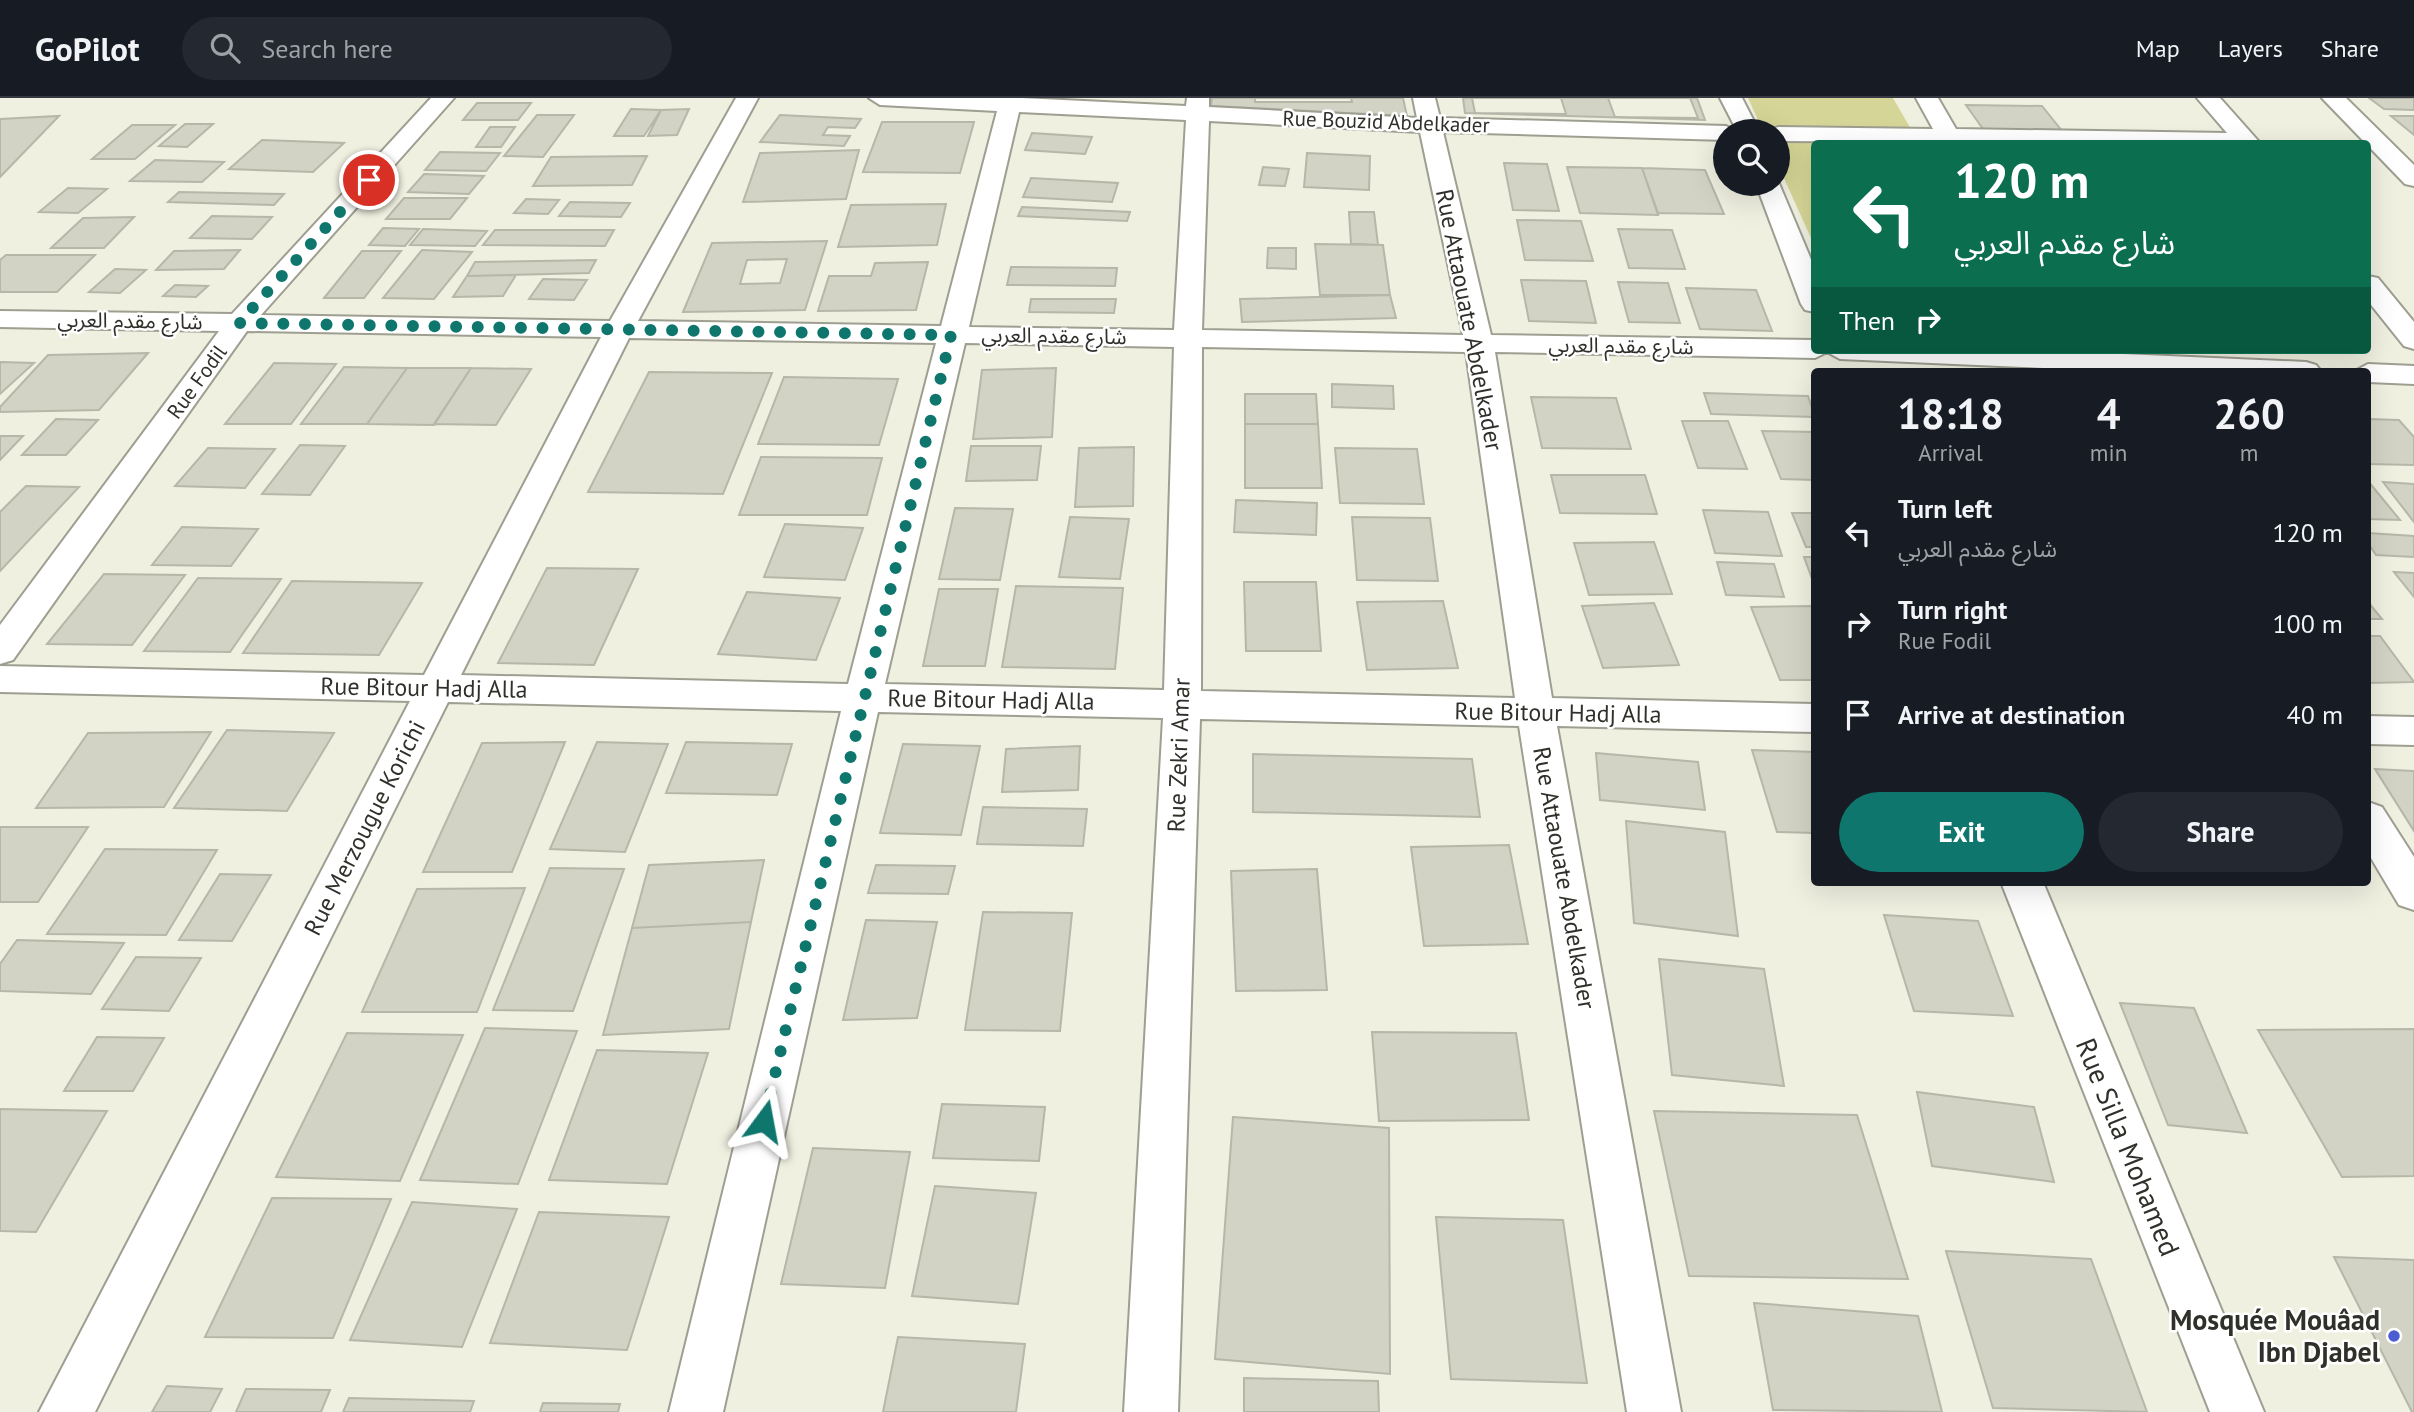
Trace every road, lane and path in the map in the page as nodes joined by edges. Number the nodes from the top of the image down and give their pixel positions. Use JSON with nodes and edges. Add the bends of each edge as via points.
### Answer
{"nodes":[{"id":1,"x":443,"y":98,"type":"edge"},
{"id":2,"x":747,"y":98,"type":"edge"},
{"id":3,"x":880,"y":98,"type":"edge"},
{"id":4,"x":1731,"y":98,"type":"edge"},
{"id":5,"x":1927,"y":98,"type":"edge"},
{"id":6,"x":2208,"y":98,"type":"edge"},
{"id":7,"x":2333,"y":98,"type":"edge"},
{"id":8,"x":1010,"y":102,"type":"edge"},
{"id":9,"x":1197,"y":106,"type":"edge"},
{"id":10,"x":1426,"y":111,"type":"edge"},
{"id":11,"x":1742,"y":119,"type":"edge"},
{"id":12,"x":1713,"y":132,"type":"edge"},
{"id":13,"x":1790,"y":134,"type":"edge"},
{"id":14,"x":1926,"y":140,"type":"edge"},
{"id":15,"x":1950,"y":140,"type":"edge"},
{"id":16,"x":2247,"y":140,"type":"edge"},
{"id":17,"x":2402,"y":153,"type":"edge"},
{"id":18,"x":2414,"y":179,"type":"edge"},
{"id":19,"x":1773,"y":196,"type":"edge"},
{"id":20,"x":2371,"y":288,"type":"edge"},
{"id":21,"x":1811,"y":294,"type":"edge"},
{"id":22,"x":0,"y":319,"type":"edge"},
{"id":23,"x":239,"y":323,"type":"junction"},
{"id":24,"x":620,"y":328,"type":"junction"},
{"id":25,"x":951,"y":335,"type":"junction"},
{"id":26,"x":1188,"y":337,"type":"junction"},
{"id":27,"x":2414,"y":340,"type":"edge"},
{"id":28,"x":1479,"y":343,"type":"junction"},
{"id":29,"x":1811,"y":349,"type":"edge"},
{"id":30,"x":1924,"y":354,"type":"edge"},
{"id":31,"x":2070,"y":361,"type":"edge"},
{"id":32,"x":2235,"y":368,"type":"edge"},
{"id":33,"x":2371,"y":373,"type":"edge"},
{"id":34,"x":2414,"y":375,"type":"edge"},
{"id":35,"x":0,"y":651,"type":"edge"},
{"id":36,"x":0,"y":679,"type":"edge"},
{"id":37,"x":436,"y":689,"type":"junction"},
{"id":38,"x":863,"y":697,"type":"junction"},
{"id":39,"x":1182,"y":705,"type":"junction"},
{"id":40,"x":1536,"y":712,"type":"junction"},
{"id":41,"x":1811,"y":718,"type":"edge"},
{"id":42,"x":2371,"y":730,"type":"edge"},
{"id":43,"x":2414,"y":731,"type":"edge"},
{"id":44,"x":2371,"y":823,"type":"edge"},
{"id":45,"x":2024,"y":886,"type":"edge"},
{"id":46,"x":2414,"y":893,"type":"edge"},
{"id":47,"x":66,"y":1412,"type":"edge"},
{"id":48,"x":696,"y":1412,"type":"edge"},
{"id":49,"x":1151,"y":1412,"type":"edge"},
{"id":50,"x":1654,"y":1412,"type":"edge"},
{"id":51,"x":2237,"y":1412,"type":"edge"}],
"edges":[{"from":1,"to":23,"type":"street","name":"Rue Fodil"},
{"from":2,"to":24,"type":"street","name":"Rue Merzougue Korichi"},
{"from":3,"to":8,"type":"street","name":"Rue Bouzid Abdelkader"},
{"from":4,"to":11,"type":"street"},
{"from":5,"to":15,"type":"street"},
{"from":6,"to":16,"type":"street"},
{"from":7,"to":17,"type":"street"},
{"from":8,"to":9,"type":"street","name":"Rue Bouzid Abdelkader"},
{"from":8,"to":25,"type":"street"},
{"from":9,"to":10,"type":"street","name":"Rue Bouzid Abdelkader"},
{"from":9,"to":26,"type":"street","name":"Rue Zekri Amar"},
{"from":10,"to":12,"type":"street","name":"Rue Bouzid Abdelkader"},
{"from":10,"to":28,"type":"street","name":"Rue Attaouate Abdelkader"},
{"from":13,"to":14,"type":"street"},
{"from":17,"to":18,"type":"street"},
{"from":19,"to":21,"type":"street"},
{"from":20,"to":27,"type":"street"},
{"from":22,"to":23,"type":"street","name":"شارع مقدم العربي"},
{"from":23,"to":24,"type":"street","name":"شارع مقدم العربي"},
{"from":23,"to":35,"type":"street","name":"Rue Fodil"},
{"from":24,"to":25,"type":"street","name":"شارع مقدم العربي"},
{"from":24,"to":37,"type":"street","name":"Rue Merzougue Korichi"},
{"from":25,"to":26,"type":"street","name":"شارع مقدم العربي"},
{"from":25,"to":38,"type":"street"},
{"from":26,"to":28,"type":"street","name":"شارع مقدم العربي"},
{"from":26,"to":39,"type":"street","name":"Rue Zekri Amar"},
{"from":28,"to":29,"type":"street","name":"شارع مقدم العربي"},
{"from":28,"to":40,"type":"street","name":"Rue Attaouate Abdelkader"},
{"from":30,"to":31,"type":"street"},
{"from":31,"to":32,"type":"street"},
{"from":33,"to":34,"type":"street"},
{"from":36,"to":37,"type":"street","name":"Rue Bitour Hadj Alla"},
{"from":37,"to":38,"type":"street","name":"Rue Bitour Hadj Alla"},
{"from":37,"to":47,"type":"street","name":"Rue Merzougue Korichi"},
{"from":38,"to":39,"type":"street","name":"Rue Bitour Hadj Alla"},
{"from":38,"to":48,"type":"street"},
{"from":39,"to":40,"type":"street","name":"Rue Bitour Hadj Alla"},
{"from":39,"to":49,"type":"street","name":"Rue Zekri Amar"},
{"from":40,"to":41,"type":"street","name":"Rue Bitour Hadj Alla"},
{"from":40,"to":50,"type":"street","name":"Rue Attaouate Abdelkader"},
{"from":42,"to":43,"type":"street"},
{"from":44,"to":46,"type":"street"},
{"from":45,"to":51,"type":"street","name":"Rue Silla Mohamed"}]}
